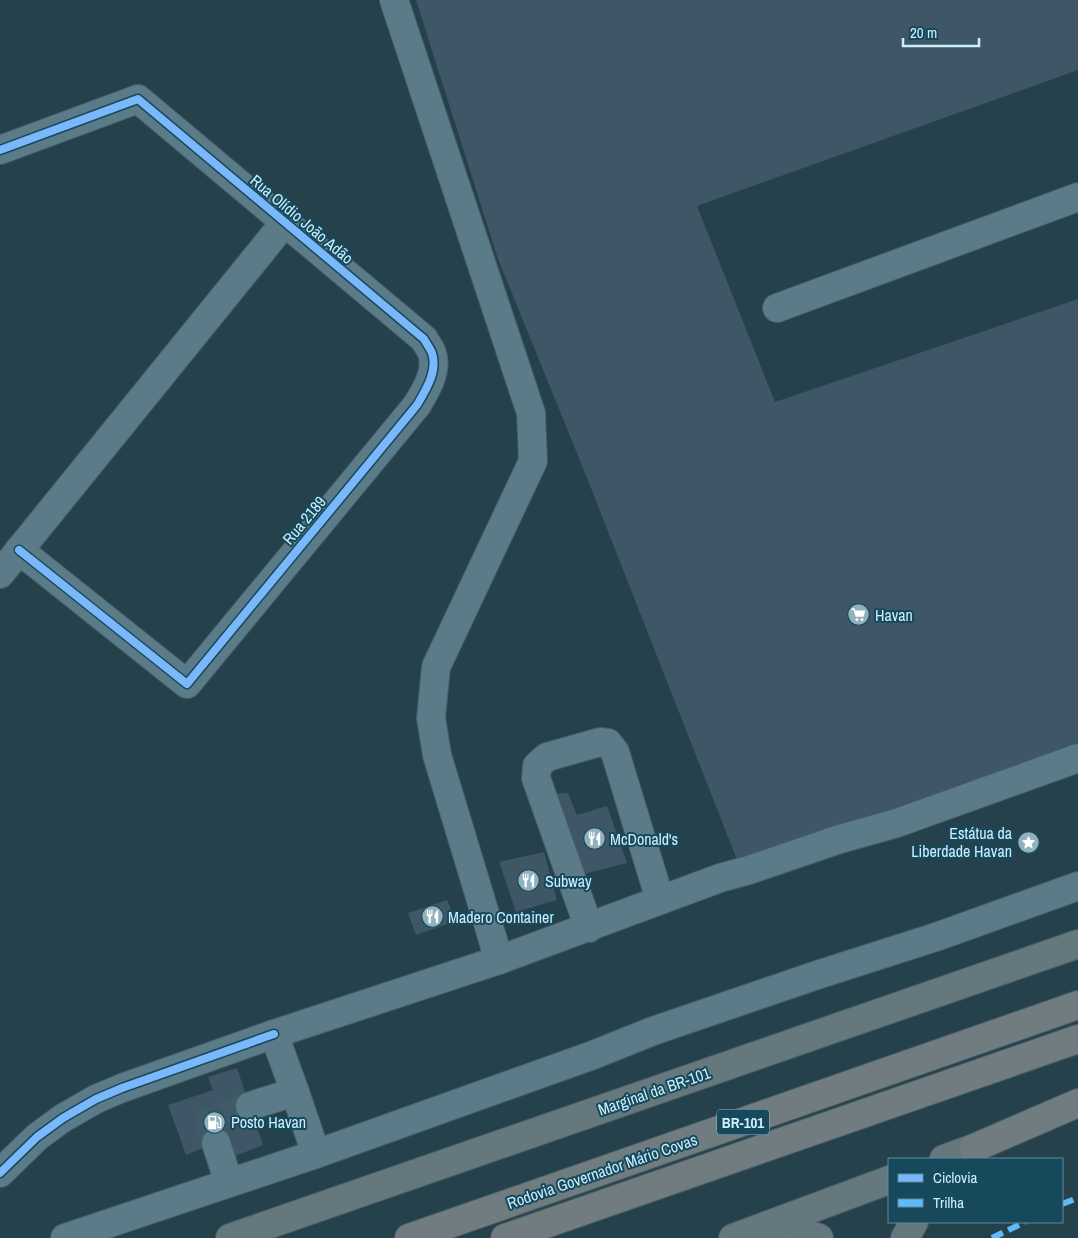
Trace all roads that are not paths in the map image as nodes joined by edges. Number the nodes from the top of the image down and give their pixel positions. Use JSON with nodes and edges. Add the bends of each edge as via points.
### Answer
{"nodes":[{"id":1,"x":394,"y":0,"type":"edge"},
{"id":2,"x":0,"y":150,"type":"edge"},
{"id":3,"x":1078,"y":197,"type":"edge"},
{"id":4,"x":285,"y":222,"type":"junction"},
{"id":5,"x":777,"y":308,"type":"dead end"},
{"id":6,"x":433,"y":369,"type":"joint"},
{"id":7,"x":19,"y":550,"type":"junction"},
{"id":8,"x":0,"y":574,"type":"edge"},
{"id":9,"x":1078,"y":758,"type":"edge"},
{"id":10,"x":1078,"y":886,"type":"edge"},
{"id":11,"x":660,"y":900,"type":"junction"},
{"id":12,"x":589,"y":928,"type":"junction"},
{"id":13,"x":1078,"y":944,"type":"edge"},
{"id":14,"x":500,"y":960,"type":"junction"},
{"id":15,"x":1078,"y":1005,"type":"edge"},
{"id":16,"x":274,"y":1034,"type":"junction"},
{"id":17,"x":1078,"y":1039,"type":"edge"},
{"id":18,"x":295,"y":1092,"type":"junction"},
{"id":19,"x":1078,"y":1103,"type":"edge"},
{"id":20,"x":250,"y":1106,"type":"tunnel mouth"},
{"id":21,"x":216,"y":1143,"type":"tunnel mouth"},
{"id":22,"x":316,"y":1154,"type":"junction"},
{"id":23,"x":969,"y":1154,"type":"edge"},
{"id":24,"x":949,"y":1158,"type":"edge"},
{"id":25,"x":0,"y":1173,"type":"edge"},
{"id":26,"x":888,"y":1180,"type":"edge"},
{"id":27,"x":229,"y":1183,"type":"junction"},
{"id":28,"x":776,"y":1223,"type":"junction"},
{"id":29,"x":913,"y":1223,"type":"edge"},
{"id":30,"x":65,"y":1238,"type":"edge"},
{"id":31,"x":230,"y":1238,"type":"edge"},
{"id":32,"x":408,"y":1238,"type":"edge"},
{"id":33,"x":505,"y":1238,"type":"edge"},
{"id":34,"x":733,"y":1238,"type":"edge"},
{"id":35,"x":819,"y":1238,"type":"edge"},
{"id":36,"x":905,"y":1238,"type":"edge"}],
"edges":[{"from":1,"to":14,"type":"street","via":[[531,413],[533,461],[436,667],[431,718],[437,756]]},
{"from":2,"to":4,"type":"street","name":"Rua Olídio João Adão","via":[[138,99]]},
{"from":3,"to":5,"type":"street"},
{"from":4,"to":6,"type":"street","name":"Rua Olídio João Adão","via":[[424,339],[432,352]]},
{"from":4,"to":7,"type":"street"},
{"from":6,"to":7,"type":"street","name":"Rua 2189","via":[[417,405],[187,684]]},
{"from":7,"to":8,"type":"street"},
{"from":9,"to":11,"type":"street","via":[[897,823]]},
{"from":10,"to":22,"type":"street","via":[[653,1031]]},
{"from":11,"to":12,"type":"street"},
{"from":11,"to":12,"type":"street","via":[[614,752],[608,744],[600,742],[547,757],[538,766],[536,778]]},
{"from":12,"to":14,"type":"street"},
{"from":13,"to":31,"type":"main road","name":"Marginal da BR-101"},
{"from":14,"to":16,"type":"street"},
{"from":15,"to":32,"type":"highway","name":"Rodovia Governador Mário Covas","number":"BR-101"},
{"from":16,"to":18,"type":"street"},
{"from":16,"to":25,"type":"street","via":[[96,1099],[37,1137]]},
{"from":17,"to":33,"type":"highway","name":"Rodovia Governador Mário Covas","number":"BR-101"},
{"from":18,"to":20,"type":"street"},
{"from":18,"to":22,"type":"street"},
{"from":19,"to":23,"type":"highway"},
{"from":21,"to":27,"type":"street"},
{"from":22,"to":27,"type":"street"},
{"from":23,"to":24,"type":"main road"},
{"from":26,"to":28,"type":"main road"},
{"from":27,"to":30,"type":"street"},
{"from":28,"to":34,"type":"main road"},
{"from":28,"to":35,"type":"main road"},
{"from":29,"to":36,"type":"main road"}]}
